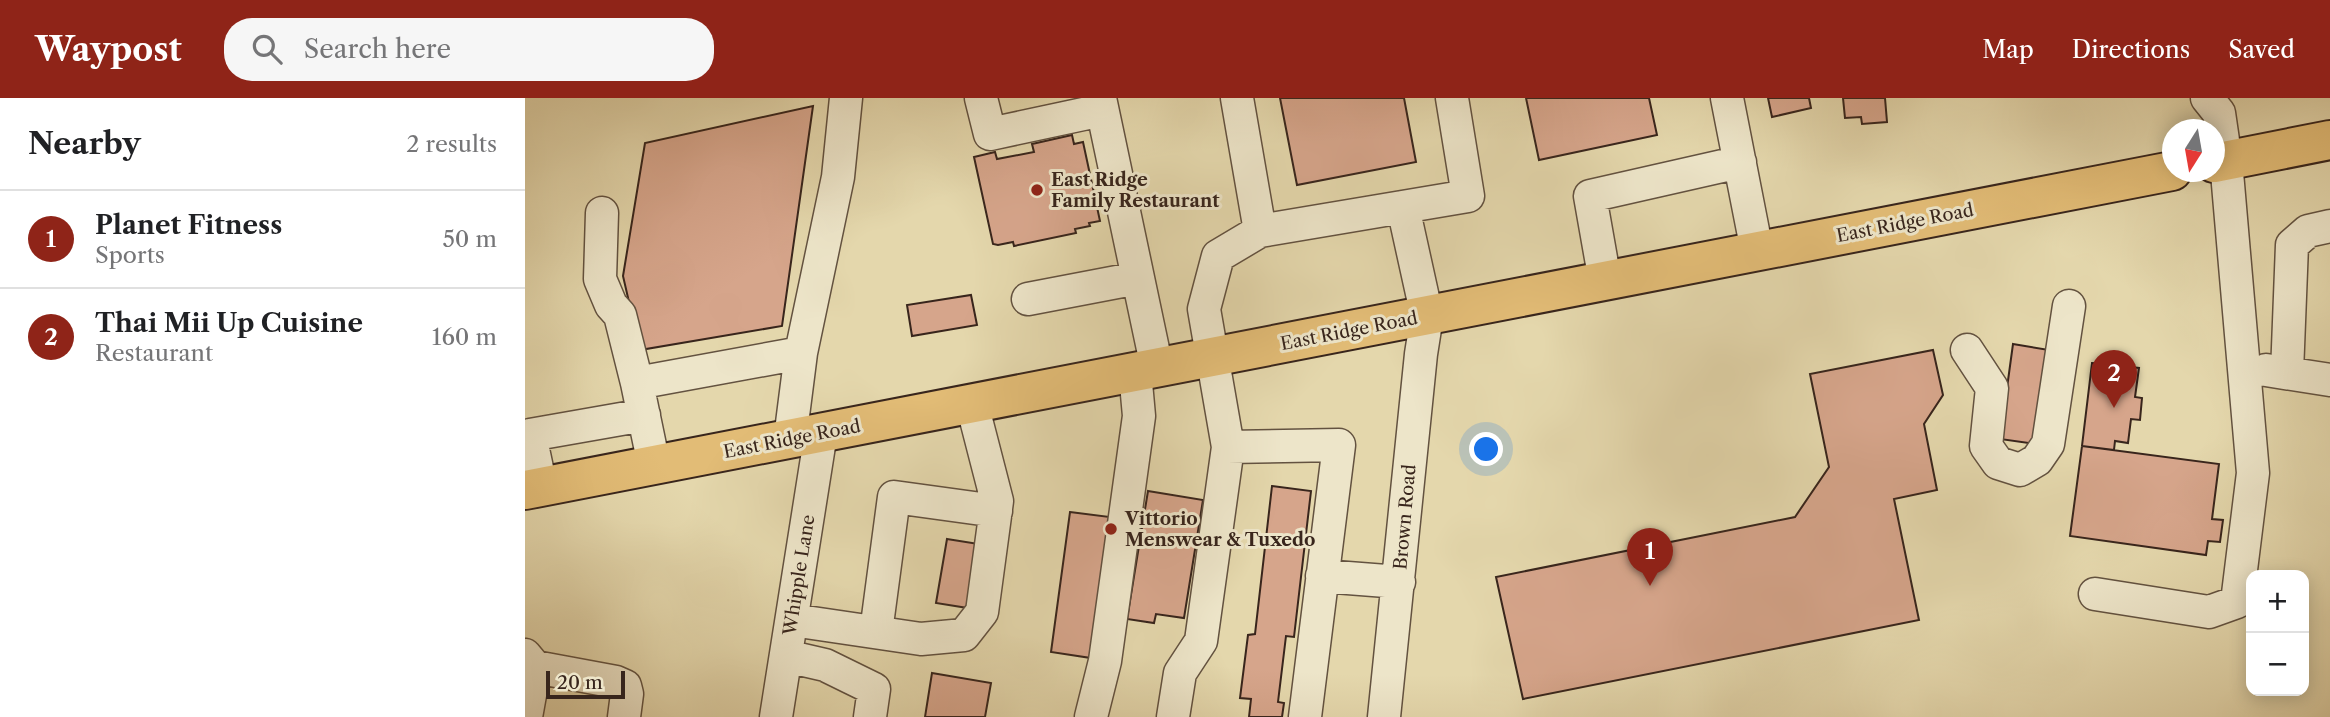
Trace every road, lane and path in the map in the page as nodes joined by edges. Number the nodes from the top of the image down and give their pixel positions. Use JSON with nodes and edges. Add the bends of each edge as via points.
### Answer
{"nodes":[{"id":1,"x":846,"y":98,"type":"edge"},
{"id":2,"x":981,"y":98,"type":"edge"},
{"id":3,"x":1237,"y":98,"type":"edge"},
{"id":4,"x":1451,"y":98,"type":"edge"},
{"id":5,"x":1727,"y":98,"type":"edge"},
{"id":6,"x":1101,"y":104,"type":"edge"},
{"id":7,"x":2330,"y":141,"type":"edge"},
{"id":8,"x":2225,"y":161,"type":"edge"},
{"id":9,"x":1740,"y":162,"type":"junction"},
{"id":10,"x":2162,"y":173,"type":"edge"},
{"id":11,"x":2222,"y":182,"type":"edge"},
{"id":12,"x":1403,"y":206,"type":"junction"},
{"id":13,"x":602,"y":213,"type":"dead end"},
{"id":14,"x":2330,"y":226,"type":"edge"},
{"id":15,"x":1260,"y":231,"type":"junction"},
{"id":16,"x":1757,"y":251,"type":"junction"},
{"id":17,"x":1138,"y":278,"type":"junction"},
{"id":18,"x":1605,"y":281,"type":"junction"},
{"id":19,"x":1028,"y":299,"type":"dead end"},
{"id":20,"x":2069,"y":306,"type":"dead end"},
{"id":21,"x":1427,"y":316,"type":"junction"},
{"id":22,"x":1967,"y":350,"type":"dead end"},
{"id":23,"x":801,"y":353,"type":"junction"},
{"id":24,"x":1213,"y":357,"type":"junction"},
{"id":25,"x":2244,"y":367,"type":"junction"},
{"id":26,"x":1146,"y":370,"type":"junction"},
{"id":27,"x":2287,"y":373,"type":"junction"},
{"id":28,"x":2330,"y":380,"type":"edge"},
{"id":29,"x":637,"y":383,"type":"junction"},
{"id":30,"x":972,"y":404,"type":"junction"},
{"id":31,"x":644,"y":415,"type":"junction"},
{"id":32,"x":806,"y":436,"type":"junction"},
{"id":33,"x":1227,"y":447,"type":"junction"},
{"id":34,"x":654,"y":465,"type":"junction"},
{"id":35,"x":533,"y":488,"type":"edge"},
{"id":36,"x":996,"y":511,"type":"junction"},
{"id":37,"x":1322,"y":576,"type":"junction"},
{"id":38,"x":1399,"y":582,"type":"junction"},
{"id":39,"x":2095,"y":594,"type":"dead end"},
{"id":40,"x":792,"y":620,"type":"junction"},
{"id":41,"x":876,"y":632,"type":"junction"},
{"id":42,"x":786,"y":656,"type":"junction"},
{"id":43,"x":530,"y":661,"type":"edge"},
{"id":44,"x":526,"y":717,"type":"edge"},
{"id":45,"x":624,"y":717,"type":"edge"},
{"id":46,"x":776,"y":717,"type":"edge"},
{"id":47,"x":870,"y":717,"type":"edge"},
{"id":48,"x":1091,"y":717,"type":"edge"},
{"id":49,"x":1173,"y":717,"type":"edge"},
{"id":50,"x":1305,"y":717,"type":"edge"},
{"id":51,"x":1384,"y":717,"type":"edge"}],
"edges":[{"from":1,"to":23,"type":"street","name":"Whipple Lane","via":[[838,177]]},
{"from":2,"to":6,"type":"street","via":[[989,134]]},
{"from":3,"to":15,"type":"street"},
{"from":4,"to":12,"type":"street","via":[[1468,196]]},
{"from":5,"to":9,"type":"street"},
{"from":6,"to":17,"type":"street"},
{"from":7,"to":8,"type":"main road"},
{"from":9,"to":16,"type":"street"},
{"from":9,"to":18,"type":"street","via":[[1590,196]]},
{"from":10,"to":16,"type":"main road","name":"East Ridge Road"},
{"from":11,"to":25,"type":"street"},
{"from":12,"to":15,"type":"street"},
{"from":12,"to":21,"type":"street"},
{"from":13,"to":29,"type":"street","via":[[600,279],[620,315]]},
{"from":14,"to":27,"type":"street","via":[[2308,231],[2292,245]]},
{"from":15,"to":24,"type":"street","via":[[1218,256],[1204,309]]},
{"from":16,"to":18,"type":"main road","name":"East Ridge Road"},
{"from":17,"to":19,"type":"street"},
{"from":17,"to":26,"type":"street"},
{"from":18,"to":21,"type":"main road","name":"East Ridge Road"},
{"from":20,"to":22,"type":"street","via":[[2048,444],[2038,460],[2021,470],[1998,463],[1986,446],[1992,388]]},
{"from":21,"to":24,"type":"main road","name":"East Ridge Road"},
{"from":21,"to":38,"type":"street","name":"Brown Road"},
{"from":23,"to":29,"type":"street"},
{"from":23,"to":32,"type":"street","name":"Whipple Lane"},
{"from":24,"to":26,"type":"main road","name":"East Ridge Road"},
{"from":24,"to":33,"type":"street"},
{"from":25,"to":27,"type":"street"},
{"from":25,"to":39,"type":"street","via":[[2253,473],[2237,602],[2209,612]]},
{"from":26,"to":30,"type":"main road","name":"East Ridge Road"},
{"from":26,"to":48,"type":"street","via":[[1105,661]]},
{"from":27,"to":28,"type":"street"},
{"from":29,"to":31,"type":"street"},
{"from":30,"to":32,"type":"main road","name":"East Ridge Road"},
{"from":30,"to":36,"type":"street"},
{"from":31,"to":34,"type":"street"},
{"from":31,"to":35,"type":"street","via":[[530,435]]},
{"from":32,"to":34,"type":"main road","name":"East Ridge Road"},
{"from":32,"to":40,"type":"street","name":"Whipple Lane"},
{"from":33,"to":37,"type":"street","via":[[1339,445]]},
{"from":33,"to":49,"type":"street","via":[[1201,641],[1180,673]]},
{"from":34,"to":35,"type":"main road","name":"East Ridge Road"},
{"from":36,"to":41,"type":"street","via":[[982,612],[964,635],[921,639]]},
{"from":36,"to":41,"type":"street","via":[[894,497]]},
{"from":37,"to":38,"type":"street"},
{"from":37,"to":50,"type":"street"},
{"from":38,"to":51,"type":"street","name":"Brown Road"},
{"from":40,"to":41,"type":"street"},
{"from":40,"to":42,"type":"street","name":"Whipple Lane"},
{"from":42,"to":46,"type":"street","name":"Whipple Lane"},
{"from":42,"to":47,"type":"street","via":[[825,666],[874,689]]},
{"from":43,"to":44,"type":"street"},
{"from":43,"to":45,"type":"street","via":[[625,686]]}]}
